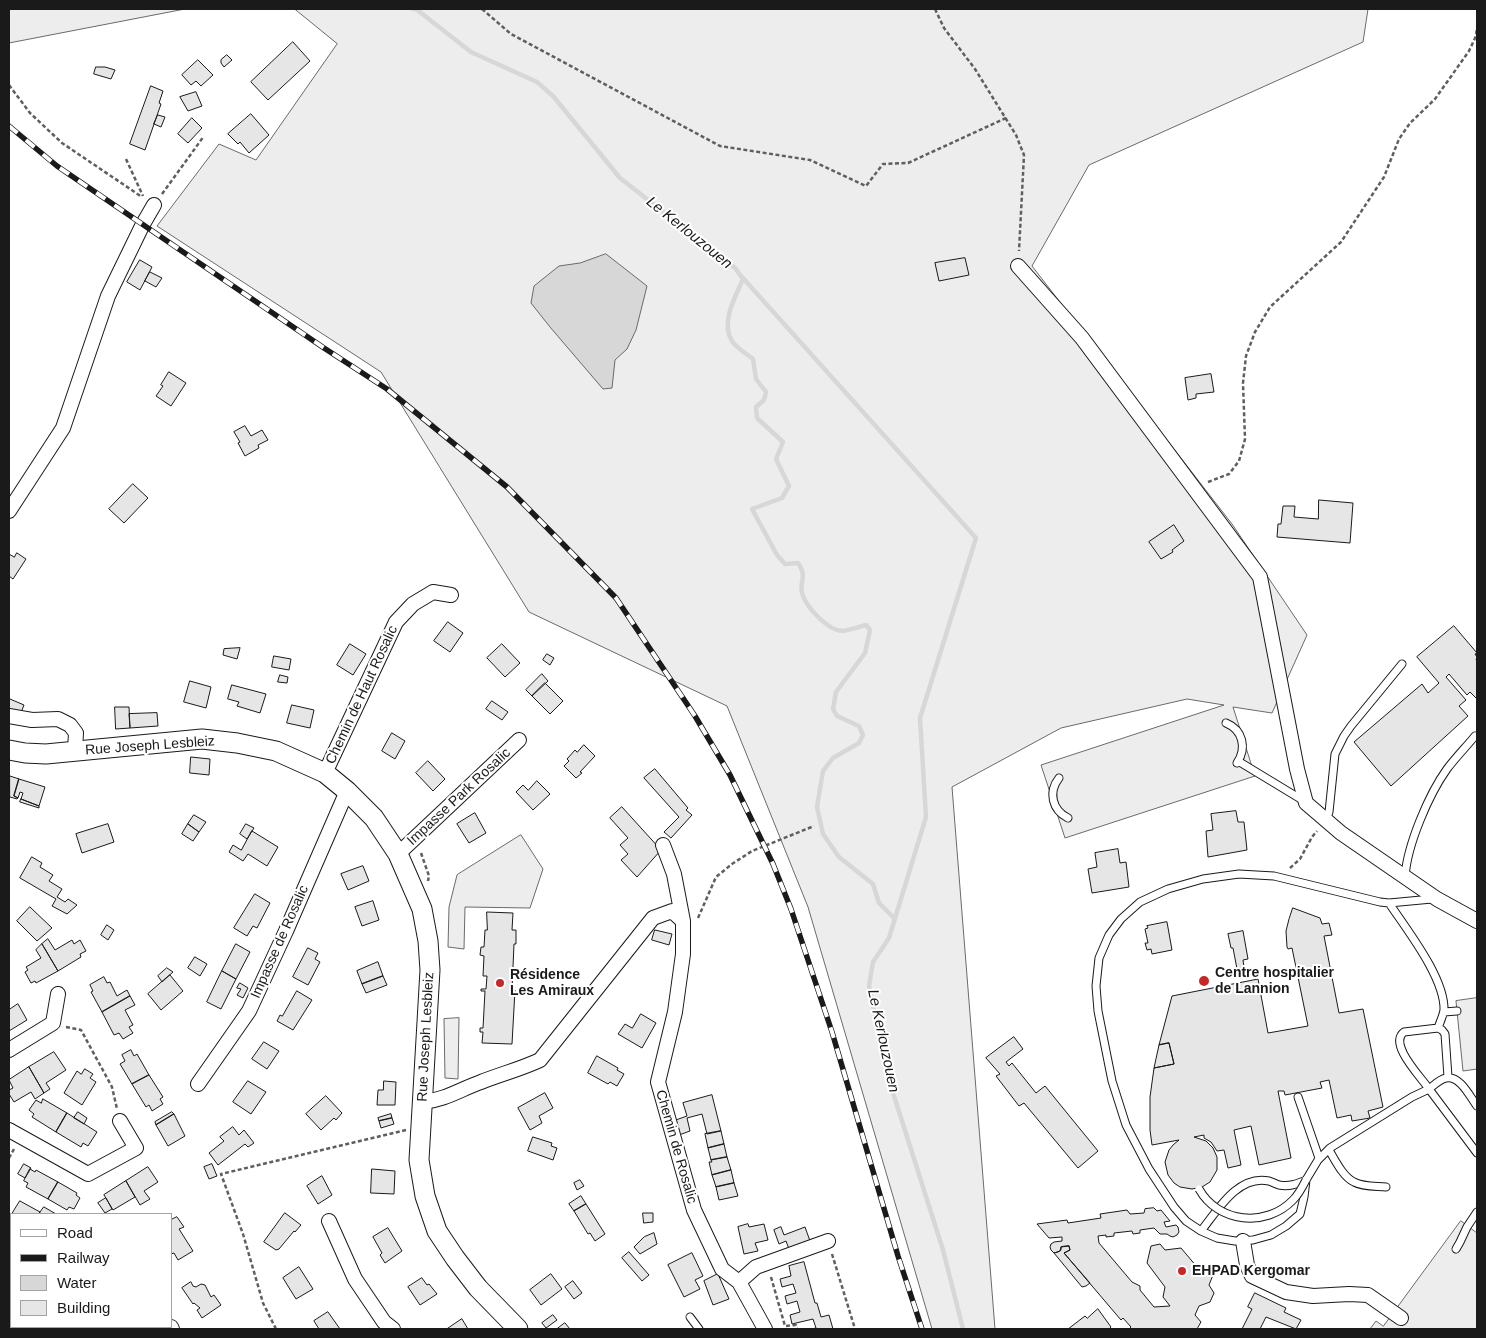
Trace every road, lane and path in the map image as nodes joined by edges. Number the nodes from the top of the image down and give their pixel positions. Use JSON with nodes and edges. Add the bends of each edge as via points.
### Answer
{"nodes":[{"id":1,"x":482,"y":9,"type":"edge"},
{"id":2,"x":935,"y":9,"type":"edge"},
{"id":3,"x":1477,"y":28,"type":"edge"},
{"id":4,"x":9,"y":85,"type":"edge"},
{"id":5,"x":1006,"y":118,"type":"junction"},
{"id":6,"x":204,"y":136,"type":"dead end"},
{"id":7,"x":126,"y":159,"type":"dead end"},
{"id":8,"x":154,"y":205,"type":"joint"},
{"id":9,"x":1018,"y":266,"type":"joint"},
{"id":10,"x":1195,"y":488,"type":"junction"},
{"id":11,"x":9,"y":510,"type":"edge"},
{"id":12,"x":451,"y":595,"type":"dead end"},
{"id":13,"x":1402,"y":664,"type":"dead end"},
{"id":14,"x":9,"y":716,"type":"edge"},
{"id":15,"x":1226,"y":723,"type":"dead end"},
{"id":16,"x":1476,"y":736,"type":"dead end"},
{"id":17,"x":519,"y":740,"type":"dead end"},
{"id":18,"x":9,"y":750,"type":"edge"},
{"id":19,"x":75,"y":750,"type":"junction"},
{"id":20,"x":325,"y":773,"type":"junction"},
{"id":21,"x":1059,"y":778,"type":"dead end"},
{"id":22,"x":347,"y":791,"type":"junction"},
{"id":23,"x":1306,"y":803,"type":"junction"},
{"id":24,"x":1068,"y":818,"type":"dead end"},
{"id":25,"x":1326,"y":820,"type":"junction"},
{"id":26,"x":814,"y":826,"type":"dead end"},
{"id":27,"x":662,"y":845,"type":"dead end"},
{"id":28,"x":398,"y":854,"type":"junction"},
{"id":29,"x":1279,"y":877,"type":"junction"},
{"id":30,"x":1405,"y":877,"type":"junction"},
{"id":31,"x":1437,"y":899,"type":"junction"},
{"id":32,"x":1389,"y":903,"type":"junction"},
{"id":33,"x":683,"y":921,"type":"junction"},
{"id":34,"x":1477,"y":921,"type":"edge"},
{"id":35,"x":58,"y":994,"type":"dead end"},
{"id":36,"x":1457,"y":1011,"type":"dead end"},
{"id":37,"x":1444,"y":1012,"type":"junction"},
{"id":38,"x":53,"y":1023,"type":"junction"},
{"id":39,"x":1438,"y":1028,"type":"junction"},
{"id":40,"x":9,"y":1050,"type":"edge"},
{"id":41,"x":1448,"y":1077,"type":"junction"},
{"id":42,"x":198,"y":1084,"type":"dead end"},
{"id":43,"x":1429,"y":1089,"type":"junction"},
{"id":44,"x":1298,"y":1097,"type":"dead end"},
{"id":45,"x":1477,"y":1106,"type":"edge"},
{"id":46,"x":422,"y":1116,"type":"junction"},
{"id":47,"x":120,"y":1121,"type":"joint"},
{"id":48,"x":9,"y":1130,"type":"edge"},
{"id":49,"x":1329,"y":1150,"type":"junction"},
{"id":50,"x":1477,"y":1153,"type":"edge"},
{"id":51,"x":1319,"y":1158,"type":"junction"},
{"id":52,"x":1306,"y":1180,"type":"junction"},
{"id":53,"x":1386,"y":1187,"type":"dead end"},
{"id":54,"x":1199,"y":1189,"type":"dead end"},
{"id":55,"x":1477,"y":1212,"type":"edge"},
{"id":56,"x":329,"y":1221,"type":"dead end"},
{"id":57,"x":1201,"y":1231,"type":"junction"},
{"id":58,"x":1243,"y":1240,"type":"junction"},
{"id":59,"x":828,"y":1241,"type":"joint"},
{"id":60,"x":1456,"y":1249,"type":"dead end"},
{"id":61,"x":768,"y":1263,"type":"junction"},
{"id":62,"x":739,"y":1282,"type":"junction"},
{"id":63,"x":690,"y":1317,"type":"dead end"},
{"id":64,"x":1402,"y":1318,"type":"dead end"},
{"id":65,"x":276,"y":1329,"type":"edge"},
{"id":66,"x":393,"y":1329,"type":"edge"},
{"id":67,"x":518,"y":1329,"type":"edge"},
{"id":68,"x":699,"y":1329,"type":"edge"},
{"id":69,"x":766,"y":1329,"type":"edge"},
{"id":70,"x":797,"y":1329,"type":"edge"},
{"id":71,"x":855,"y":1329,"type":"edge"}],
"edges":[{"from":1,"to":5,"type":"path","via":[[511,34],[720,146],[810,160],[866,186],[883,164],[908,163]]},
{"from":2,"to":5,"type":"path","via":[[944,28]]},
{"from":3,"to":10,"type":"path","via":[[1469,51],[1435,98],[1399,139],[1384,177],[1341,242],[1270,307],[1246,356],[1243,382],[1245,439],[1239,461],[1229,474]]},
{"from":4,"to":7,"type":"path","via":[[30,113],[62,143],[143,198]]},
{"from":5,"to":9,"type":"path","via":[[1024,155]]},
{"from":6,"to":8,"type":"path"},
{"from":8,"to":11,"type":"street","via":[[108,296],[63,428]]},
{"from":9,"to":10,"type":"street","via":[[1082,338]]},
{"from":10,"to":23,"type":"street","via":[[1260,577]]},
{"from":12,"to":20,"type":"street","name":"Chemin de Haut Rosalic","via":[[433,592],[413,604],[396,622]]},
{"from":13,"to":25,"type":"lane","via":[[1351,726],[1335,754]]},
{"from":14,"to":19,"type":"street","via":[[32,720],[58,719],[70,725],[76,733]]},
{"from":15,"to":23,"type":"lane","via":[[1236,729],[1242,741],[1237,762]]},
{"from":16,"to":30,"type":"lane","via":[[1447,769],[1433,793],[1416,830]]},
{"from":17,"to":28,"type":"street","name":"Impasse Park Rosalic"},
{"from":18,"to":19,"type":"main road","name":"Rue Joseph Lesbleiz","via":[[46,754]]},
{"from":19,"to":20,"type":"main road","name":"Rue Joseph Lesbleiz","via":[[202,740],[237,742],[276,751]]},
{"from":20,"to":22,"type":"main road","name":"Rue Joseph Lesbleiz"},
{"from":21,"to":24,"type":"lane","via":[[1053,790],[1054,803]]},
{"from":22,"to":28,"type":"main road","name":"Rue Joseph Lesbleiz","via":[[374,818]]},
{"from":22,"to":42,"type":"street","name":"Impasse de Rosalic","via":[[249,1011]]},
{"from":23,"to":25,"type":"street"},
{"from":25,"to":29,"type":"path","via":[[1300,859]]},
{"from":25,"to":30,"type":"street"},
{"from":26,"to":33,"type":"path","via":[[752,851],[732,864],[716,877],[697,920]]},
{"from":27,"to":33,"type":"street","name":"Chemin de Rosalic","via":[[674,874]]},
{"from":28,"to":46,"type":"main road","name":"Rue Joseph Lesbleiz","via":[[422,909],[428,941],[430,970]]},
{"from":29,"to":32,"type":"lane"},
{"from":29,"to":57,"type":"lane","via":[[1239,874],[1203,879],[1168,889],[1140,902],[1121,919],[1109,935],[1099,958],[1098,1011],[1112,1081],[1126,1124],[1149,1169],[1174,1207]]},
{"from":30,"to":31,"type":"street"},
{"from":31,"to":32,"type":"lane"},
{"from":31,"to":34,"type":"street"},
{"from":32,"to":37,"type":"lane","via":[[1432,968],[1444,1000]]},
{"from":33,"to":46,"type":"street","via":[[672,911],[653,918],[540,1060],[435,1101]]},
{"from":33,"to":62,"type":"street","name":"Chemin de Rosalic","via":[[683,954],[675,1012],[658,1082],[694,1210],[722,1269]]},
{"from":35,"to":38,"type":"street"},
{"from":36,"to":37,"type":"lane"},
{"from":37,"to":39,"type":"lane"},
{"from":38,"to":40,"type":"street"},
{"from":38,"to":47,"type":"path","via":[[80,1030],[112,1087]]},
{"from":39,"to":41,"type":"lane","via":[[1445,1034]]},
{"from":39,"to":43,"type":"lane","via":[[1404,1032],[1399,1039],[1403,1054]]},
{"from":41,"to":43,"type":"lane"},
{"from":41,"to":45,"type":"lane","via":[[1458,1080]]},
{"from":43,"to":49,"type":"lane"},
{"from":43,"to":50,"type":"lane"},
{"from":44,"to":51,"type":"lane"},
{"from":46,"to":65,"type":"path","via":[[221,1174],[263,1303]]},
{"from":46,"to":67,"type":"main road","name":"Rue Joseph Lesbleiz","via":[[419,1160],[425,1196],[437,1231],[478,1288]]},
{"from":47,"to":48,"type":"street","via":[[136,1148],[88,1174]]},
{"from":49,"to":51,"type":"lane"},
{"from":49,"to":53,"type":"lane","via":[[1353,1182]]},
{"from":51,"to":52,"type":"lane"},
{"from":52,"to":54,"type":"lane","bridge":true,"via":[[1284,1208],[1252,1219],[1218,1210]]},
{"from":52,"to":57,"type":"lane","via":[[1293,1186],[1256,1180],[1243,1185],[1230,1194]]},
{"from":52,"to":58,"type":"lane","via":[[1300,1214],[1270,1235]]},
{"from":55,"to":60,"type":"lane"},
{"from":56,"to":66,"type":"street","via":[[355,1279],[384,1322]]},
{"from":57,"to":58,"type":"lane","via":[[1218,1238]]},
{"from":58,"to":64,"type":"street","via":[[1252,1276],[1286,1292],[1313,1296],[1368,1295]]},
{"from":59,"to":61,"type":"street"},
{"from":59,"to":71,"type":"path"},
{"from":61,"to":62,"type":"street","via":[[756,1267]]},
{"from":61,"to":70,"type":"path","via":[[785,1326],[796,1325]]},
{"from":62,"to":69,"type":"street","name":"Chemin de Rosalic"},
{"from":63,"to":68,"type":"lane"}]}
